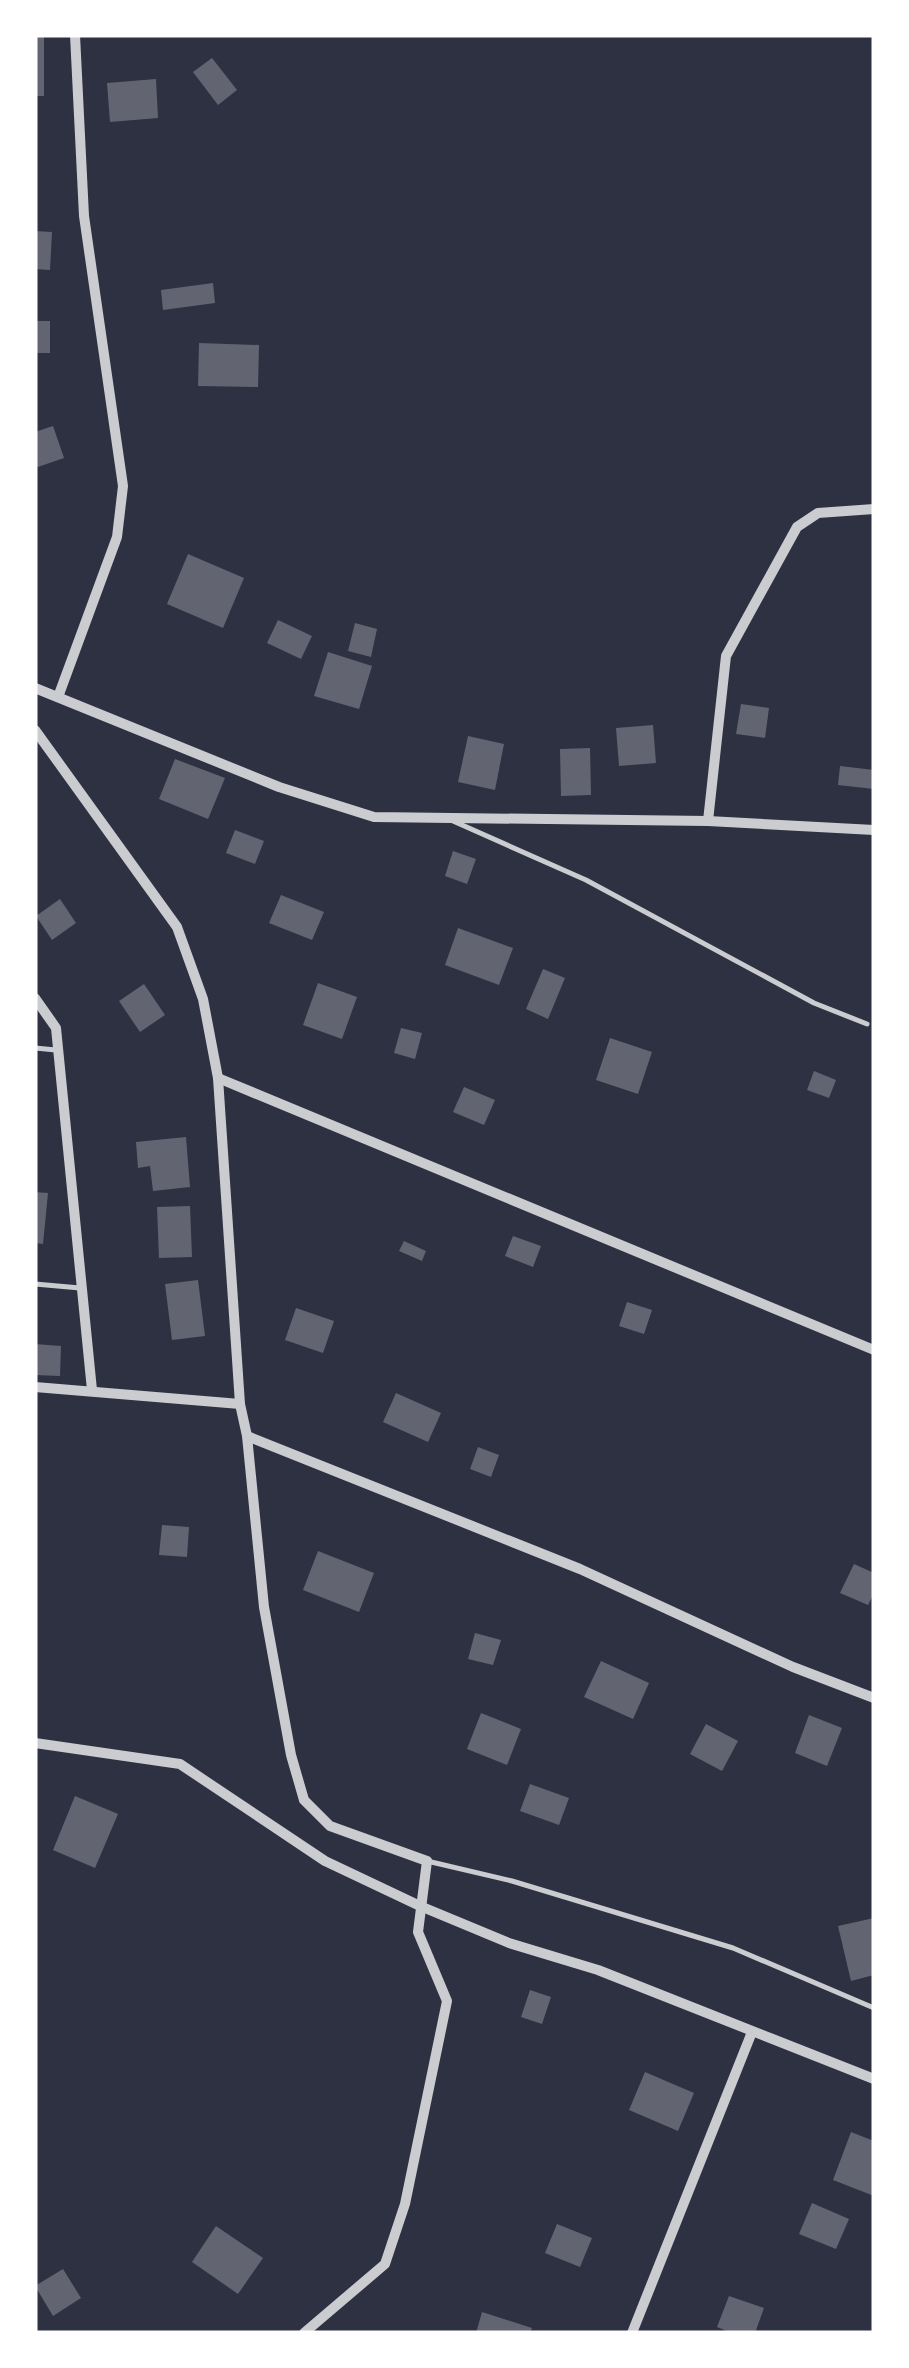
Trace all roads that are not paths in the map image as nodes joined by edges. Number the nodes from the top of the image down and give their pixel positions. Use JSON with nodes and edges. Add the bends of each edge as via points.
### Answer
{"nodes":[{"id":1,"x":75,"y":35,"type":"edge"},
{"id":2,"x":874,"y":509,"type":"edge"},
{"id":3,"x":35,"y":688,"type":"edge"},
{"id":4,"x":58,"y":698,"type":"junction"},
{"id":5,"x":35,"y":730,"type":"edge"},
{"id":6,"x":452,"y":820,"type":"junction"},
{"id":7,"x":708,"y":821,"type":"junction"},
{"id":8,"x":874,"y":830,"type":"edge"},
{"id":9,"x":35,"y":998,"type":"edge"},
{"id":10,"x":867,"y":1024,"type":"dead end"},
{"id":11,"x":35,"y":1048,"type":"edge"},
{"id":12,"x":59,"y":1051,"type":"junction"},
{"id":13,"x":218,"y":1078,"type":"junction"},
{"id":14,"x":35,"y":1284,"type":"edge"},
{"id":15,"x":83,"y":1288,"type":"junction"},
{"id":16,"x":874,"y":1350,"type":"edge"},
{"id":17,"x":35,"y":1387,"type":"edge"},
{"id":18,"x":92,"y":1390,"type":"junction"},
{"id":19,"x":240,"y":1404,"type":"junction"},
{"id":20,"x":247,"y":1436,"type":"junction"},
{"id":21,"x":874,"y":1698,"type":"edge"},
{"id":22,"x":35,"y":1743,"type":"edge"},
{"id":23,"x":427,"y":1861,"type":"junction"},
{"id":24,"x":420,"y":1906,"type":"junction"},
{"id":25,"x":874,"y":2008,"type":"edge"},
{"id":26,"x":752,"y":2032,"type":"junction"},
{"id":27,"x":874,"y":2080,"type":"edge"},
{"id":28,"x":304,"y":2333,"type":"edge"},
{"id":29,"x":632,"y":2333,"type":"edge"}],
"edges":[{"from":1,"to":4,"type":"street","via":[[84,216],[123,486],[117,537]]},
{"from":2,"to":7,"type":"street","via":[[818,514],[798,527],[726,656]]},
{"from":3,"to":4,"type":"street"},
{"from":4,"to":6,"type":"street","via":[[328,804],[374,817]]},
{"from":5,"to":13,"type":"street","via":[[177,928],[203,999]]},
{"from":6,"to":7,"type":"street"},
{"from":6,"to":10,"type":"lane","via":[[586,880],[814,1003]]},
{"from":7,"to":8,"type":"street"},
{"from":9,"to":12,"type":"street","via":[[56,1028]]},
{"from":11,"to":12,"type":"lane"},
{"from":12,"to":15,"type":"street"},
{"from":13,"to":16,"type":"street"},
{"from":13,"to":19,"type":"street"},
{"from":14,"to":15,"type":"lane"},
{"from":15,"to":18,"type":"street"},
{"from":17,"to":18,"type":"street"},
{"from":18,"to":19,"type":"street"},
{"from":19,"to":20,"type":"street"},
{"from":20,"to":21,"type":"street","via":[[580,1569],[793,1668]]},
{"from":20,"to":23,"type":"street","via":[[264,1607],[304,1800],[330,1826]]},
{"from":22,"to":24,"type":"street","via":[[180,1764],[325,1861]]},
{"from":23,"to":24,"type":"street"},
{"from":23,"to":25,"type":"lane","via":[[733,1948]]},
{"from":24,"to":26,"type":"street"},
{"from":24,"to":28,"type":"street","via":[[418,1932],[446,2001],[405,2204],[385,2264]]},
{"from":26,"to":27,"type":"street"},
{"from":26,"to":29,"type":"street"}]}
